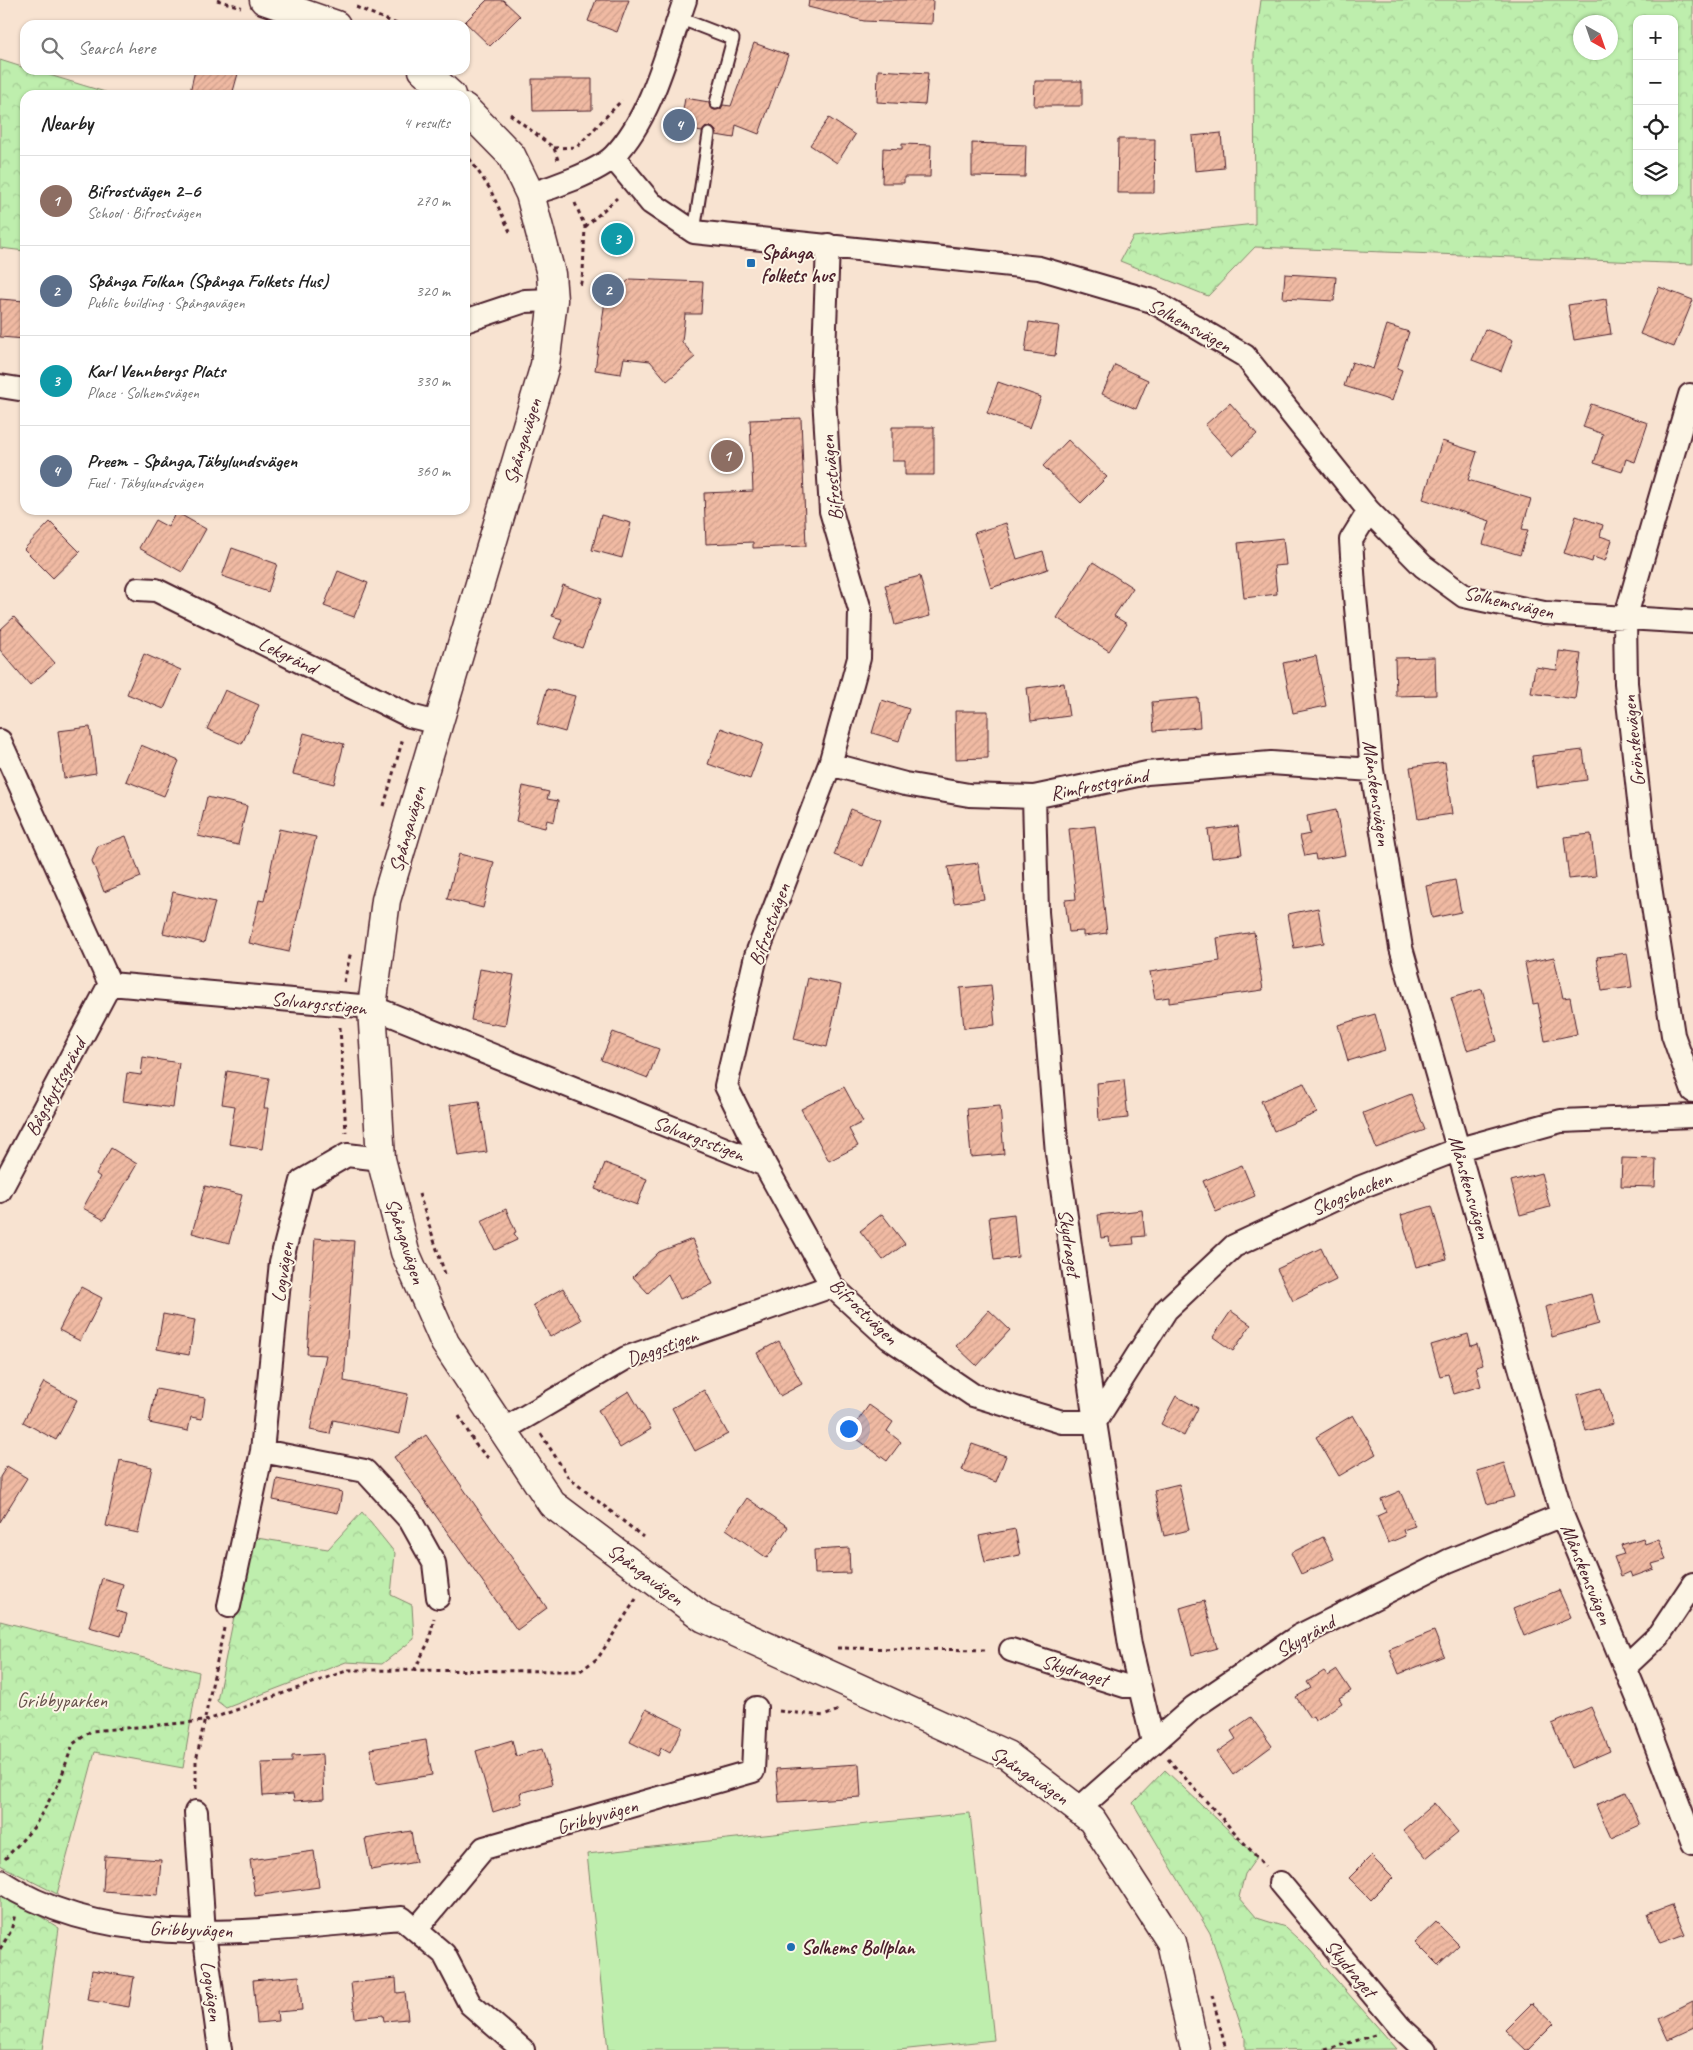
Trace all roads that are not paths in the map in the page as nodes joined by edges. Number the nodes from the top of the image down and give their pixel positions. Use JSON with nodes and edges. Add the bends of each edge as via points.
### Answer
{"nodes":[{"id":1,"x":264,"y":0,"type":"edge"},
{"id":2,"x":682,"y":9,"type":"edge"},
{"id":3,"x":345,"y":16,"type":"edge"},
{"id":4,"x":429,"y":75,"type":"edge"},
{"id":5,"x":445,"y":90,"type":"edge"},
{"id":6,"x":716,"y":103,"type":"dead end"},
{"id":7,"x":470,"y":113,"type":"edge"},
{"id":8,"x":709,"y":134,"type":"dead end"},
{"id":9,"x":613,"y":157,"type":"junction"},
{"id":10,"x":530,"y":194,"type":"junction"},
{"id":11,"x":694,"y":232,"type":"junction"},
{"id":12,"x":828,"y":245,"type":"junction"},
{"id":13,"x":553,"y":300,"type":"junction"},
{"id":14,"x":470,"y":319,"type":"edge"},
{"id":15,"x":0,"y":386,"type":"edge"},
{"id":16,"x":20,"y":389,"type":"edge"},
{"id":17,"x":1690,"y":395,"type":"dead end"},
{"id":18,"x":1369,"y":511,"type":"junction"},
{"id":19,"x":138,"y":589,"type":"dead end"},
{"id":20,"x":1625,"y":619,"type":"junction"},
{"id":21,"x":1693,"y":622,"type":"edge"},
{"id":22,"x":438,"y":723,"type":"junction"},
{"id":23,"x":0,"y":741,"type":"edge"},
{"id":24,"x":830,"y":764,"type":"junction"},
{"id":25,"x":1372,"y":770,"type":"junction"},
{"id":26,"x":1034,"y":797,"type":"junction"},
{"id":27,"x":110,"y":984,"type":"junction"},
{"id":28,"x":372,"y":1007,"type":"junction"},
{"id":29,"x":1693,"y":1091,"type":"edge"},
{"id":30,"x":1693,"y":1116,"type":"edge"},
{"id":31,"x":1459,"y":1149,"type":"junction"},
{"id":32,"x":381,"y":1159,"type":"junction"},
{"id":33,"x":765,"y":1165,"type":"junction"},
{"id":34,"x":0,"y":1191,"type":"edge"},
{"id":35,"x":832,"y":1286,"type":"junction"},
{"id":36,"x":1095,"y":1422,"type":"junction"},
{"id":37,"x":503,"y":1430,"type":"junction"},
{"id":38,"x":262,"y":1451,"type":"junction"},
{"id":39,"x":1562,"y":1516,"type":"junction"},
{"id":40,"x":1693,"y":1584,"type":"edge"},
{"id":41,"x":438,"y":1597,"type":"road end"},
{"id":42,"x":229,"y":1606,"type":"road end"},
{"id":43,"x":1011,"y":1650,"type":"road end"},
{"id":44,"x":1625,"y":1667,"type":"junction"},
{"id":45,"x":1139,"y":1685,"type":"junction"},
{"id":46,"x":756,"y":1708,"type":"road end"},
{"id":47,"x":1153,"y":1742,"type":"junction"},
{"id":48,"x":1080,"y":1808,"type":"junction"},
{"id":49,"x":196,"y":1812,"type":"road end"},
{"id":50,"x":1693,"y":1843,"type":"edge"},
{"id":51,"x":0,"y":1881,"type":"edge"},
{"id":52,"x":1280,"y":1883,"type":"road end"},
{"id":53,"x":416,"y":1930,"type":"junction"},
{"id":54,"x":204,"y":1934,"type":"junction"},
{"id":55,"x":220,"y":2050,"type":"edge"},
{"id":56,"x":523,"y":2050,"type":"edge"},
{"id":57,"x":1195,"y":2050,"type":"edge"},
{"id":58,"x":1425,"y":2050,"type":"edge"}],
"edges":[{"from":1,"to":3,"type":"street"},
{"from":2,"to":6,"type":"lane","via":[[733,39]]},
{"from":2,"to":9,"type":"street","via":[[653,94]]},
{"from":4,"to":5,"type":"street"},
{"from":7,"to":10,"type":"street","name":"Spångavägen","via":[[511,155]]},
{"from":8,"to":11,"type":"lane"},
{"from":9,"to":10,"type":"street","via":[[565,184]]},
{"from":9,"to":11,"type":"street","name":"Solhemsvägen","via":[[651,203]]},
{"from":10,"to":13,"type":"street","name":"Spångavägen","via":[[551,274]]},
{"from":11,"to":12,"type":"street","name":"Solhemsvägen"},
{"from":12,"to":18,"type":"street","name":"Solhemsvägen","via":[[1039,268],[1152,300],[1245,356]]},
{"from":12,"to":24,"type":"street","name":"Bifrostvägen","via":[[823,380],[831,511],[860,610],[858,658]]},
{"from":13,"to":14,"type":"street","via":[[525,301]]},
{"from":13,"to":22,"type":"street","name":"Spångavägen","via":[[544,365]]},
{"from":15,"to":16,"type":"street"},
{"from":17,"to":20,"type":"street","name":"Grönskevägen"},
{"from":18,"to":20,"type":"street","name":"Solhemsvägen","via":[[1423,566],[1464,596],[1544,613]]},
{"from":18,"to":25,"type":"street","name":"Månskensvägen","via":[[1351,540]]},
{"from":19,"to":22,"type":"street","name":"Lekgränd","via":[[156,590],[410,716]]},
{"from":20,"to":21,"type":"street","name":"Solhemsvägen"},
{"from":20,"to":29,"type":"street","name":"Grönskevägen","via":[[1626,683],[1645,854],[1673,1035]]},
{"from":22,"to":28,"type":"street","name":"Spångavägen","via":[[386,900]]},
{"from":23,"to":27,"type":"street"},
{"from":24,"to":26,"type":"street","name":"Rimfrostgränd","via":[[905,784],[969,795]]},
{"from":24,"to":33,"type":"street","name":"Bifrostvägen","via":[[756,956],[726,1086]]},
{"from":25,"to":26,"type":"street","name":"Rimfrostgränd","via":[[1271,763],[1147,773]]},
{"from":25,"to":31,"type":"street","name":"Månskensvägen","via":[[1400,948]]},
{"from":26,"to":36,"type":"street","name":"Skydraget","via":[[1036,912],[1057,1153]]},
{"from":27,"to":28,"type":"street","name":"Solvargsstigen"},
{"from":27,"to":34,"type":"street","name":"Bågskyttsgränd"},
{"from":28,"to":32,"type":"street","name":"Spångavägen"},
{"from":28,"to":33,"type":"street","name":"Solvargsstigen"},
{"from":30,"to":31,"type":"street","name":"Skogsbacken","via":[[1561,1122]]},
{"from":31,"to":36,"type":"street","name":"Skogsbacken","via":[[1361,1187],[1234,1246],[1166,1310]]},
{"from":31,"to":39,"type":"street","name":"Månskensvägen"},
{"from":32,"to":37,"type":"street","name":"Spångavägen","via":[[405,1252],[445,1343]]},
{"from":32,"to":38,"type":"street","name":"Logvägen","via":[[347,1155],[302,1181],[281,1262]]},
{"from":33,"to":35,"type":"street","name":"Bifrostvägen"},
{"from":35,"to":36,"type":"street","name":"Bifrostvägen","via":[[889,1338],[973,1395],[1062,1422]]},
{"from":35,"to":37,"type":"street","name":"Daggstigen","via":[[626,1358]]},
{"from":36,"to":45,"type":"street","name":"Skydraget"},
{"from":37,"to":48,"type":"street","name":"Spångavägen","via":[[552,1504],[704,1618],[1007,1755]]},
{"from":38,"to":41,"type":"street","via":[[365,1471],[410,1520],[434,1563]]},
{"from":38,"to":42,"type":"street","name":"Logvägen"},
{"from":39,"to":44,"type":"street","name":"Månskensvägen"},
{"from":39,"to":47,"type":"street","name":"Skygränd","via":[[1448,1561],[1299,1636],[1194,1707]]},
{"from":40,"to":44,"type":"street","via":[[1660,1634]]},
{"from":43,"to":45,"type":"street","name":"Skydraget","via":[[1125,1686]]},
{"from":44,"to":50,"type":"street","name":"Månskensvägen"},
{"from":45,"to":47,"type":"street","name":"Skydraget"},
{"from":46,"to":53,"type":"street","name":"Gribbyvägen","via":[[753,1771],[484,1848]]},
{"from":47,"to":48,"type":"street","name":"Skygränd"},
{"from":48,"to":57,"type":"street","name":"Spångavägen","via":[[1092,1820],[1171,1942]]},
{"from":49,"to":54,"type":"street","name":"Logvägen"},
{"from":51,"to":54,"type":"street","name":"Gribbyvägen","via":[[20,1894],[61,1910],[115,1924]]},
{"from":52,"to":58,"type":"street","name":"Skydraget","via":[[1400,2027]]},
{"from":53,"to":54,"type":"street","name":"Gribbyvägen","via":[[402,1918]]},
{"from":53,"to":56,"type":"street","name":"Gribbyvägen","via":[[444,1954],[470,2004]]},
{"from":54,"to":55,"type":"street","name":"Logvägen"}]}
